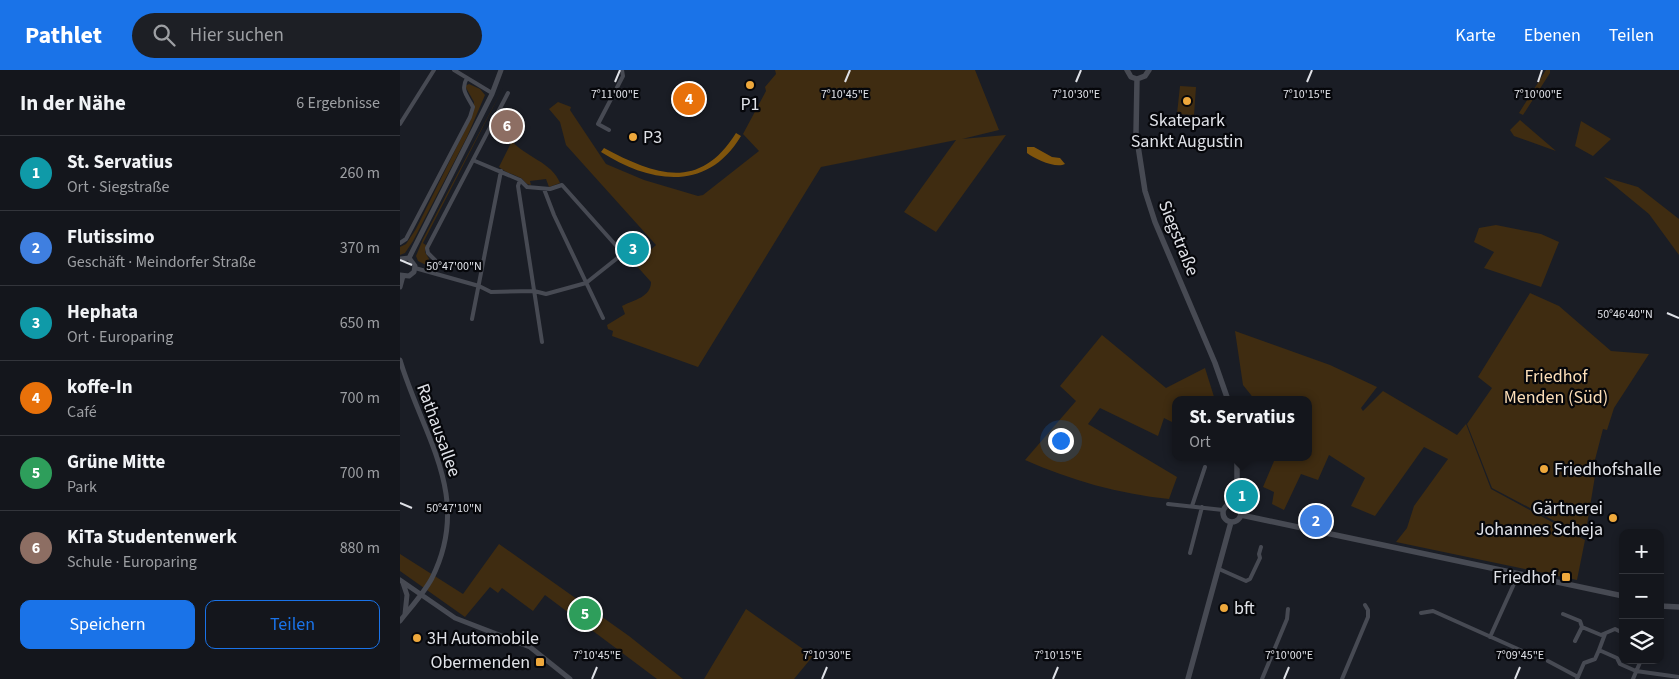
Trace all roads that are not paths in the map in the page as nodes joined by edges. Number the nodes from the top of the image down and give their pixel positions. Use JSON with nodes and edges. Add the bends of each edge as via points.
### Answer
{"nodes":[{"id":1,"x":434,"y":70,"type":"edge"},
{"id":2,"x":454,"y":70,"type":"edge"},
{"id":3,"x":501,"y":70,"type":"edge"},
{"id":4,"x":622,"y":70,"type":"edge"},
{"id":5,"x":1127,"y":70,"type":"edge"},
{"id":6,"x":1148,"y":70,"type":"edge"},
{"id":7,"x":467,"y":78,"type":"junction"},
{"id":8,"x":1137,"y":79,"type":"junction"},
{"id":9,"x":492,"y":93,"type":"junction"},
{"id":10,"x":508,"y":93,"type":"dead end"},
{"id":11,"x":400,"y":124,"type":"edge"},
{"id":12,"x":609,"y":130,"type":"dead end"},
{"id":13,"x":475,"y":161,"type":"junction"},
{"id":14,"x":501,"y":172,"type":"junction"},
{"id":15,"x":520,"y":180,"type":"junction"},
{"id":16,"x":544,"y":189,"type":"junction"},
{"id":17,"x":400,"y":243,"type":"edge"},
{"id":18,"x":409,"y":258,"type":"junction"},
{"id":19,"x":400,"y":259,"type":"edge"},
{"id":20,"x":415,"y":268,"type":"junction"},
{"id":21,"x":434,"y":273,"type":"junction"},
{"id":22,"x":401,"y":276,"type":"edge"},
{"id":23,"x":586,"y":284,"type":"junction"},
{"id":24,"x":479,"y":286,"type":"junction"},
{"id":25,"x":400,"y":287,"type":"edge"},
{"id":26,"x":534,"y":291,"type":"junction"},
{"id":27,"x":603,"y":318,"type":"dead end"},
{"id":28,"x":472,"y":319,"type":"dead end"},
{"id":29,"x":542,"y":342,"type":"dead end"},
{"id":30,"x":400,"y":360,"type":"edge"},
{"id":31,"x":1227,"y":396,"type":"edge"},
{"id":32,"x":1237,"y":461,"type":"edge"},
{"id":33,"x":1205,"y":467,"type":"dead end"},
{"id":34,"x":1168,"y":504,"type":"dead end"},
{"id":35,"x":1233,"y":504,"type":"junction"},
{"id":36,"x":1192,"y":506,"type":"junction"},
{"id":37,"x":1202,"y":507,"type":"junction"},
{"id":38,"x":1223,"y":510,"type":"junction"},
{"id":39,"x":1241,"y":515,"type":"junction"},
{"id":40,"x":1231,"y":522,"type":"junction"},
{"id":41,"x":1261,"y":547,"type":"dead end"},
{"id":42,"x":1190,"y":553,"type":"dead end"},
{"id":43,"x":1219,"y":569,"type":"junction"},
{"id":44,"x":1518,"y":575,"type":"junction"},
{"id":45,"x":401,"y":581,"type":"edge"},
{"id":46,"x":421,"y":594,"type":"junction"},
{"id":47,"x":1619,"y":595,"type":"edge"},
{"id":48,"x":1365,"y":605,"type":"dead end"},
{"id":49,"x":1679,"y":607,"type":"edge"},
{"id":50,"x":1288,"y":608,"type":"dead end"},
{"id":51,"x":1664,"y":608,"type":"edge"},
{"id":52,"x":1421,"y":613,"type":"dead end"},
{"id":53,"x":405,"y":614,"type":"junction"},
{"id":54,"x":1563,"y":614,"type":"dead end"},
{"id":55,"x":400,"y":620,"type":"edge"},
{"id":56,"x":1582,"y":627,"type":"junction"},
{"id":57,"x":1619,"y":632,"type":"edge"},
{"id":58,"x":1605,"y":634,"type":"junction"},
{"id":59,"x":1490,"y":637,"type":"junction"},
{"id":60,"x":1575,"y":642,"type":"dead end"},
{"id":61,"x":1599,"y":650,"type":"junction"},
{"id":62,"x":1538,"y":658,"type":"dead end"},
{"id":63,"x":1548,"y":661,"type":"dead end"},
{"id":64,"x":1640,"y":664,"type":"edge"},
{"id":65,"x":1636,"y":671,"type":"junction"},
{"id":66,"x":1679,"y":677,"type":"edge"},
{"id":67,"x":1577,"y":678,"type":"edge"},
{"id":68,"x":570,"y":679,"type":"edge"},
{"id":69,"x":1188,"y":679,"type":"edge"},
{"id":70,"x":1262,"y":679,"type":"edge"},
{"id":71,"x":1342,"y":679,"type":"edge"},
{"id":72,"x":1633,"y":679,"type":"edge"}],
"edges":[{"from":1,"to":11,"type":"street"},
{"from":2,"to":7,"type":"street"},
{"from":3,"to":9,"type":"street"},
{"from":4,"to":12,"type":"street","via":[[623,76],[598,124]]},
{"from":5,"to":8,"type":"main road","via":[[1131,77]]},
{"from":6,"to":8,"type":"main road","via":[[1145,76]]},
{"from":7,"to":9,"type":"street"},
{"from":7,"to":17,"type":"street","via":[[463,86],[473,106],[470,117],[406,239]]},
{"from":8,"to":31,"type":"main road","name":"Siegstraße","via":[[1136,133],[1145,191]]},
{"from":9,"to":18,"type":"street"},
{"from":10,"to":13,"type":"street"},
{"from":13,"to":14,"type":"street"},
{"from":13,"to":21,"type":"street","via":[[427,248],[435,260]]},
{"from":14,"to":15,"type":"street"},
{"from":14,"to":24,"type":"street"},
{"from":15,"to":16,"type":"street","via":[[527,187]]},
{"from":15,"to":26,"type":"street","via":[[518,186]]},
{"from":16,"to":23,"type":"street"},
{"from":16,"to":23,"type":"street","via":[[562,185],[620,250],[618,259]]},
{"from":18,"to":19,"type":"street"},
{"from":18,"to":20,"type":"street"},
{"from":20,"to":21,"type":"street"},
{"from":20,"to":22,"type":"street","via":[[412,274]]},
{"from":21,"to":24,"type":"street"},
{"from":22,"to":25,"type":"street"},
{"from":23,"to":26,"type":"street","via":[[546,294]]},
{"from":23,"to":27,"type":"street"},
{"from":24,"to":26,"type":"street","via":[[491,292]]},
{"from":24,"to":28,"type":"street"},
{"from":26,"to":29,"type":"street"},
{"from":30,"to":46,"type":"street","name":"Rathausallee","via":[[440,466],[449,508],[445,546]]},
{"from":32,"to":35,"type":"main road"},
{"from":33,"to":36,"type":"street"},
{"from":34,"to":36,"type":"street"},
{"from":35,"to":38,"type":"main road"},
{"from":35,"to":39,"type":"main road","via":[[1240,509]]},
{"from":36,"to":37,"type":"street"},
{"from":37,"to":38,"type":"street"},
{"from":37,"to":42,"type":"street"},
{"from":38,"to":40,"type":"main road","via":[[1224,518]]},
{"from":39,"to":40,"type":"main road"},
{"from":39,"to":44,"type":"main road"},
{"from":40,"to":43,"type":"main road"},
{"from":41,"to":43,"type":"street","via":[[1260,558],[1250,579],[1246,581]]},
{"from":43,"to":69,"type":"main road"},
{"from":44,"to":47,"type":"main road"},
{"from":44,"to":59,"type":"street"},
{"from":45,"to":46,"type":"street"},
{"from":45,"to":53,"type":"street","via":[[407,595]]},
{"from":46,"to":53,"type":"street","name":"Rathausallee"},
{"from":46,"to":68,"type":"street","via":[[455,618],[530,647]]},
{"from":48,"to":71,"type":"street","via":[[1368,617]]},
{"from":49,"to":51,"type":"main road"},
{"from":50,"to":70,"type":"street","via":[[1287,620]]},
{"from":52,"to":59,"type":"street","via":[[1433,611]]},
{"from":53,"to":55,"type":"street","name":"Rathausallee"},
{"from":54,"to":56,"type":"street","via":[[1580,622]]},
{"from":56,"to":58,"type":"street"},
{"from":56,"to":60,"type":"street"},
{"from":57,"to":58,"type":"street"},
{"from":58,"to":61,"type":"street"},
{"from":59,"to":62,"type":"street"},
{"from":61,"to":65,"type":"street"},
{"from":61,"to":67,"type":"street","via":[[1595,659],[1584,663]]},
{"from":63,"to":67,"type":"street"},
{"from":64,"to":65,"type":"street"},
{"from":65,"to":66,"type":"street"},
{"from":65,"to":72,"type":"street"}]}
